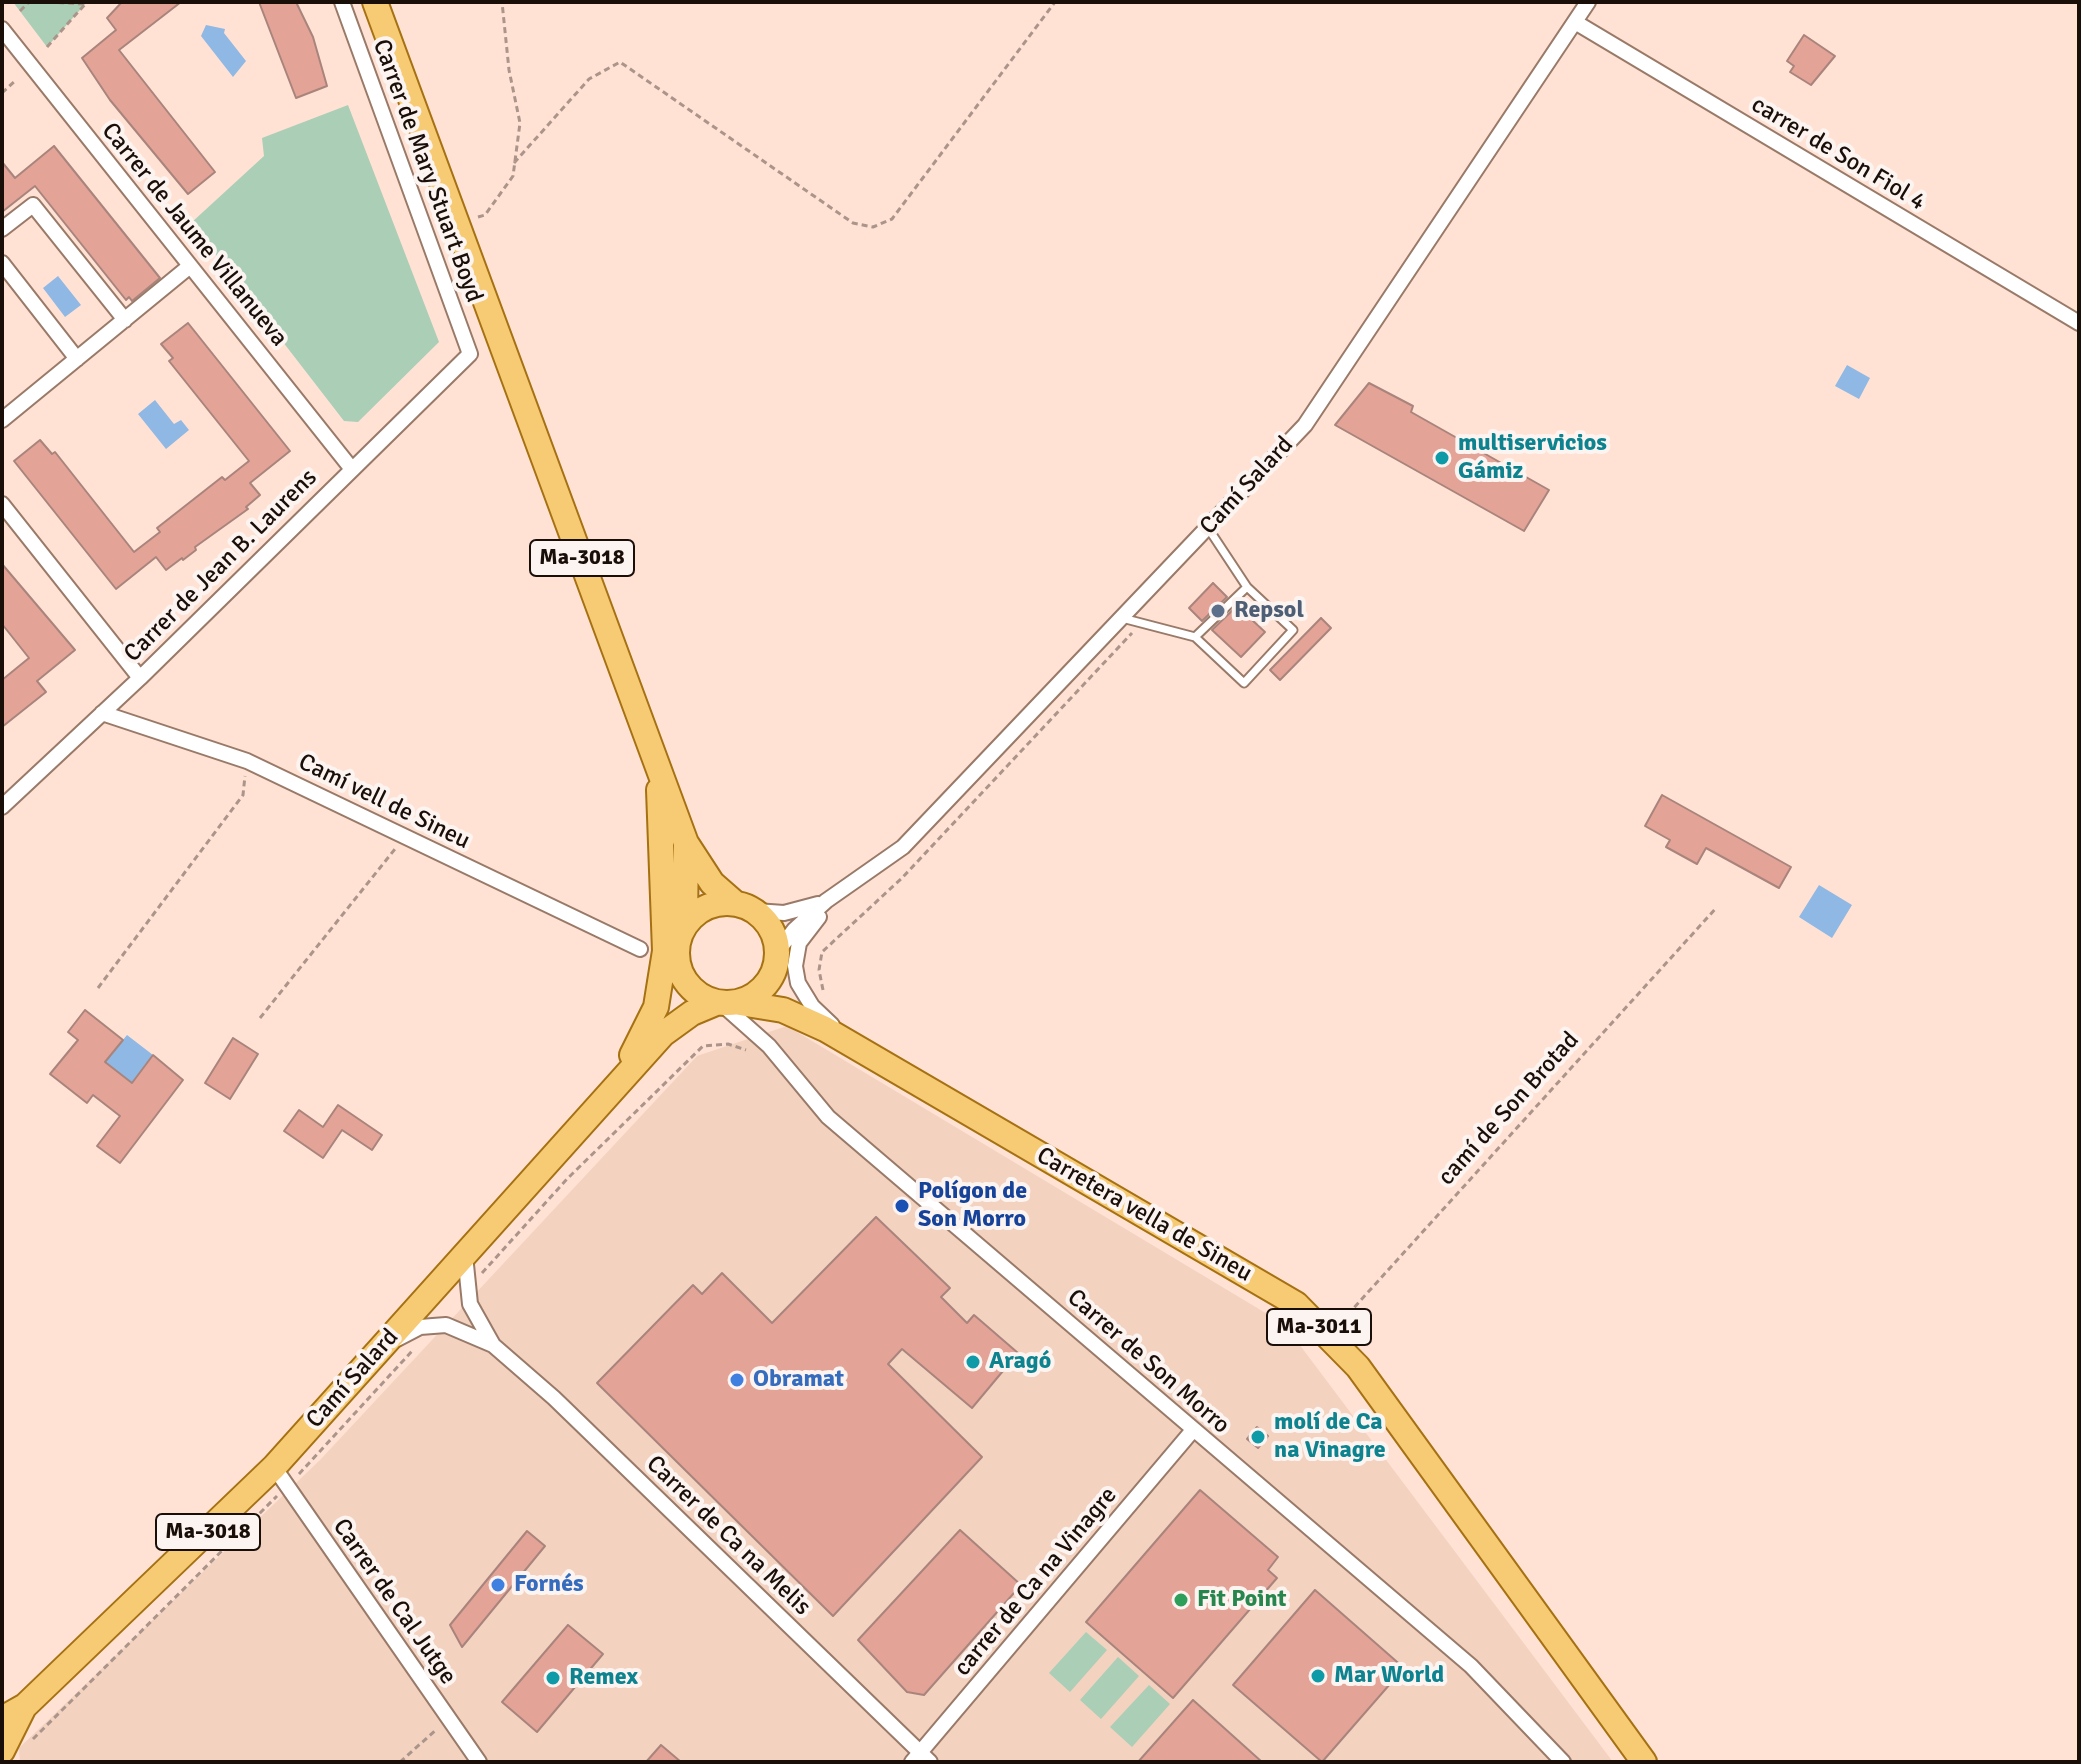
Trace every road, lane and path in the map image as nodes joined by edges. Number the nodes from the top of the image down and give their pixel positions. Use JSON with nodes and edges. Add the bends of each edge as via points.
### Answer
{"nodes":[{"id":1,"x":29,"y":2,"type":"edge"},
{"id":2,"x":48,"y":2,"type":"edge"},
{"id":3,"x":342,"y":2,"type":"edge"},
{"id":4,"x":375,"y":2,"type":"edge"},
{"id":5,"x":502,"y":2,"type":"edge"},
{"id":6,"x":1055,"y":2,"type":"edge"},
{"id":7,"x":1588,"y":2,"type":"edge"},
{"id":8,"x":86,"y":3,"type":"edge"},
{"id":9,"x":20,"y":11,"type":"dead end"},
{"id":10,"x":1575,"y":22,"type":"junction"},
{"id":11,"x":2,"y":29,"type":"edge"},
{"id":12,"x":47,"y":47,"type":"dead end"},
{"id":13,"x":16,"y":80,"type":"dead end"},
{"id":14,"x":2,"y":93,"type":"edge"},
{"id":15,"x":514,"y":163,"type":"junction"},
{"id":16,"x":459,"y":223,"type":"junction"},
{"id":17,"x":2,"y":229,"type":"edge"},
{"id":18,"x":2,"y":263,"type":"edge"},
{"id":19,"x":190,"y":266,"type":"junction"},
{"id":20,"x":125,"y":320,"type":"junction"},
{"id":21,"x":2079,"y":323,"type":"edge"},
{"id":22,"x":470,"y":354,"type":"joint"},
{"id":23,"x":77,"y":359,"type":"junction"},
{"id":24,"x":2,"y":420,"type":"edge"},
{"id":25,"x":351,"y":468,"type":"junction"},
{"id":26,"x":2,"y":504,"type":"edge"},
{"id":27,"x":1208,"y":528,"type":"junction"},
{"id":28,"x":1247,"y":587,"type":"junction"},
{"id":29,"x":1122,"y":618,"type":"junction"},
{"id":30,"x":1195,"y":637,"type":"junction"},
{"id":31,"x":140,"y":678,"type":"junction"},
{"id":32,"x":102,"y":713,"type":"junction"},
{"id":33,"x":247,"y":761,"type":"junction"},
{"id":34,"x":658,"y":764,"type":"junction"},
{"id":35,"x":2,"y":807,"type":"edge"},
{"id":36,"x":405,"y":836,"type":"junction"},
{"id":37,"x":686,"y":843,"type":"junction"},
{"id":38,"x":846,"y":887,"type":"junction"},
{"id":39,"x":826,"y":901,"type":"junction"},
{"id":40,"x":746,"y":907,"type":"junction"},
{"id":41,"x":1717,"y":907,"type":"dead end"},
{"id":42,"x":685,"y":924,"type":"junction"},
{"id":43,"x":640,"y":949,"type":"dead end"},
{"id":44,"x":776,"y":957,"type":"junction"},
{"id":45,"x":681,"y":976,"type":"junction"},
{"id":46,"x":98,"y":988,"type":"dead end"},
{"id":47,"x":727,"y":1004,"type":"junction"},
{"id":48,"x":260,"y":1018,"type":"dead end"},
{"id":49,"x":825,"y":1029,"type":"junction"},
{"id":50,"x":663,"y":1034,"type":"junction"},
{"id":51,"x":855,"y":1047,"type":"junction"},
{"id":52,"x":611,"y":1093,"type":"junction"},
{"id":53,"x":465,"y":1253,"type":"junction"},
{"id":54,"x":1328,"y":1336,"type":"junction"},
{"id":55,"x":493,"y":1345,"type":"junction"},
{"id":56,"x":381,"y":1347,"type":"junction"},
{"id":57,"x":1193,"y":1430,"type":"junction"},
{"id":58,"x":274,"y":1467,"type":"junction"},
{"id":59,"x":25,"y":1706,"type":"junction"},
{"id":60,"x":2,"y":1719,"type":"edge"},
{"id":61,"x":449,"y":1719,"type":"junction"},
{"id":62,"x":2,"y":1751,"type":"edge"},
{"id":63,"x":920,"y":1759,"type":"edge"},
{"id":64,"x":400,"y":1762,"type":"edge"},
{"id":65,"x":479,"y":1762,"type":"edge"},
{"id":66,"x":1563,"y":1762,"type":"edge"},
{"id":67,"x":1644,"y":1762,"type":"edge"}],
"edges":[{"from":1,"to":9,"type":"path"},
{"from":2,"to":8,"type":"path"},
{"from":3,"to":22,"type":"street","name":"Carrer de Mary Stuart Boyd"},
{"from":4,"to":16,"type":"main road","number":"Ma-3018"},
{"from":5,"to":15,"type":"path","via":[[520,123]]},
{"from":6,"to":15,"type":"path","via":[[892,219],[873,227],[853,223],[620,62],[589,79]]},
{"from":7,"to":10,"type":"street","name":"Camí Salard"},
{"from":8,"to":12,"type":"path"},
{"from":10,"to":21,"type":"street","name":"carrer de Son Fiol 4"},
{"from":10,"to":27,"type":"street","name":"Camí Salard","via":[[1305,425]]},
{"from":11,"to":19,"type":"street","name":"Carrer de Jaume Villanueva"},
{"from":13,"to":14,"type":"path"},
{"from":15,"to":16,"type":"path","via":[[513,176],[485,215]]},
{"from":16,"to":34,"type":"main road","number":"Ma-3018"},
{"from":17,"to":20,"type":"street","via":[[33,205]]},
{"from":18,"to":23,"type":"street"},
{"from":19,"to":20,"type":"street"},
{"from":19,"to":25,"type":"street","name":"Carrer de Jaume Villanueva"},
{"from":20,"to":23,"type":"street"},
{"from":22,"to":25,"type":"street","name":"Carrer de Jean B. Laurens"},
{"from":23,"to":24,"type":"street"},
{"from":25,"to":31,"type":"street","name":"Carrer de Jean B. Laurens"},
{"from":26,"to":31,"type":"street"},
{"from":27,"to":28,"type":"lane"},
{"from":27,"to":29,"type":"street","name":"Camí Salard"},
{"from":28,"to":30,"type":"lane"},
{"from":28,"to":30,"type":"lane","via":[[1293,630],[1244,683]]},
{"from":29,"to":30,"type":"lane"},
{"from":29,"to":38,"type":"street","name":"Camí Salard","via":[[903,847]]},
{"from":31,"to":32,"type":"street","name":"Carrer de Jean B. Laurens"},
{"from":32,"to":33,"type":"street","name":"Camí vell de Sineu"},
{"from":32,"to":35,"type":"street","name":"Carrer de Jean B. Laurens"},
{"from":33,"to":36,"type":"street","name":"Camí vell de Sineu"},
{"from":33,"to":46,"type":"path","via":[[243,795]]},
{"from":34,"to":37,"type":"main road","number":"Ma-3018"},
{"from":34,"to":52,"type":"main road","via":[[665,912],[662,981],[656,1007]]},
{"from":36,"to":43,"type":"street","name":"Camí vell de Sineu"},
{"from":36,"to":48,"type":"path"},
{"from":37,"to":40,"type":"main road","number":"Ma-3018","via":[[712,883]]},
{"from":37,"to":42,"type":"main road","number":"Ma-3018"},
{"from":38,"to":39,"type":"street","name":"Camí Salard"},
{"from":38,"to":51,"type":"street","via":[[799,943],[795,966],[812,1006]]},
{"from":39,"to":40,"type":"street","name":"Camí Salard","via":[[797,911]]},
{"from":39,"to":44,"type":"street","name":"Camí Salard","via":[[794,930]]},
{"from":40,"to":42,"type":"main road","via":[[703,908]]},
{"from":40,"to":44,"type":"main road","number":"Ma-3018","via":[[769,925]]},
{"from":41,"to":54,"type":"path","name":"camí de Son Brotad"},
{"from":42,"to":45,"type":"main road","number":"Ma-3018","via":[[676,952]]},
{"from":44,"to":47,"type":"main road","number":"Ma-3018","via":[[763,987]]},
{"from":44,"to":49,"type":"main road","name":"Carretera vella de Sineu","number":"Ma-3011","via":[[781,981],[794,1001]]},
{"from":45,"to":47,"type":"main road","via":[[696,994]]},
{"from":45,"to":50,"type":"main road","name":"Camí Salard","number":"Ma-3018"},
{"from":47,"to":49,"type":"main road","name":"Carretera vella de Sineu","number":"Ma-3011","via":[[783,1010]]},
{"from":47,"to":50,"type":"main road","name":"Camí Salard","number":"Ma-3018","via":[[692,1013]]},
{"from":47,"to":57,"type":"street","name":"Carrer de Son Morro","via":[[828,1117]]},
{"from":49,"to":51,"type":"main road","name":"Carretera vella de Sineu","number":"Ma-3011"},
{"from":50,"to":52,"type":"main road","name":"Camí Salard","number":"Ma-3018"},
{"from":51,"to":54,"type":"main road","name":"Carretera vella de Sineu","number":"Ma-3011","via":[[1296,1304]]},
{"from":52,"to":53,"type":"main road","name":"Camí Salard","number":"Ma-3018"},
{"from":53,"to":55,"type":"street","name":"Carrer de Ca na Melis","via":[[470,1304]]},
{"from":53,"to":56,"type":"main road","name":"Camí Salard","number":"Ma-3018"},
{"from":54,"to":67,"type":"main road","name":"Carretera vella de Sineu","number":"Ma-3011","via":[[1358,1367]]},
{"from":55,"to":56,"type":"street","name":"Carrer de Ca na Melis","via":[[446,1325],[420,1327]]},
{"from":55,"to":63,"type":"street","name":"Carrer de Ca na Melis","via":[[554,1398]]},
{"from":56,"to":58,"type":"main road","name":"Camí Salard","number":"Ma-3018"},
{"from":57,"to":63,"type":"street","name":"carrer de Ca na Vinagre"},
{"from":57,"to":66,"type":"street","name":"Carrer de Son Morro","via":[[1471,1666]]},
{"from":58,"to":59,"type":"main road","name":"Camí Salard","number":"Ma-3018"},
{"from":58,"to":61,"type":"street","name":"Carrer de Cal Jutge"},
{"from":59,"to":60,"type":"main road","name":"Camí Salard","number":"Ma-3018"},
{"from":59,"to":62,"type":"main road","name":"Camí Salard","number":"Ma-3018"},
{"from":61,"to":64,"type":"path"},
{"from":61,"to":65,"type":"street","name":"Carrer de Cal Jutge"}]}
